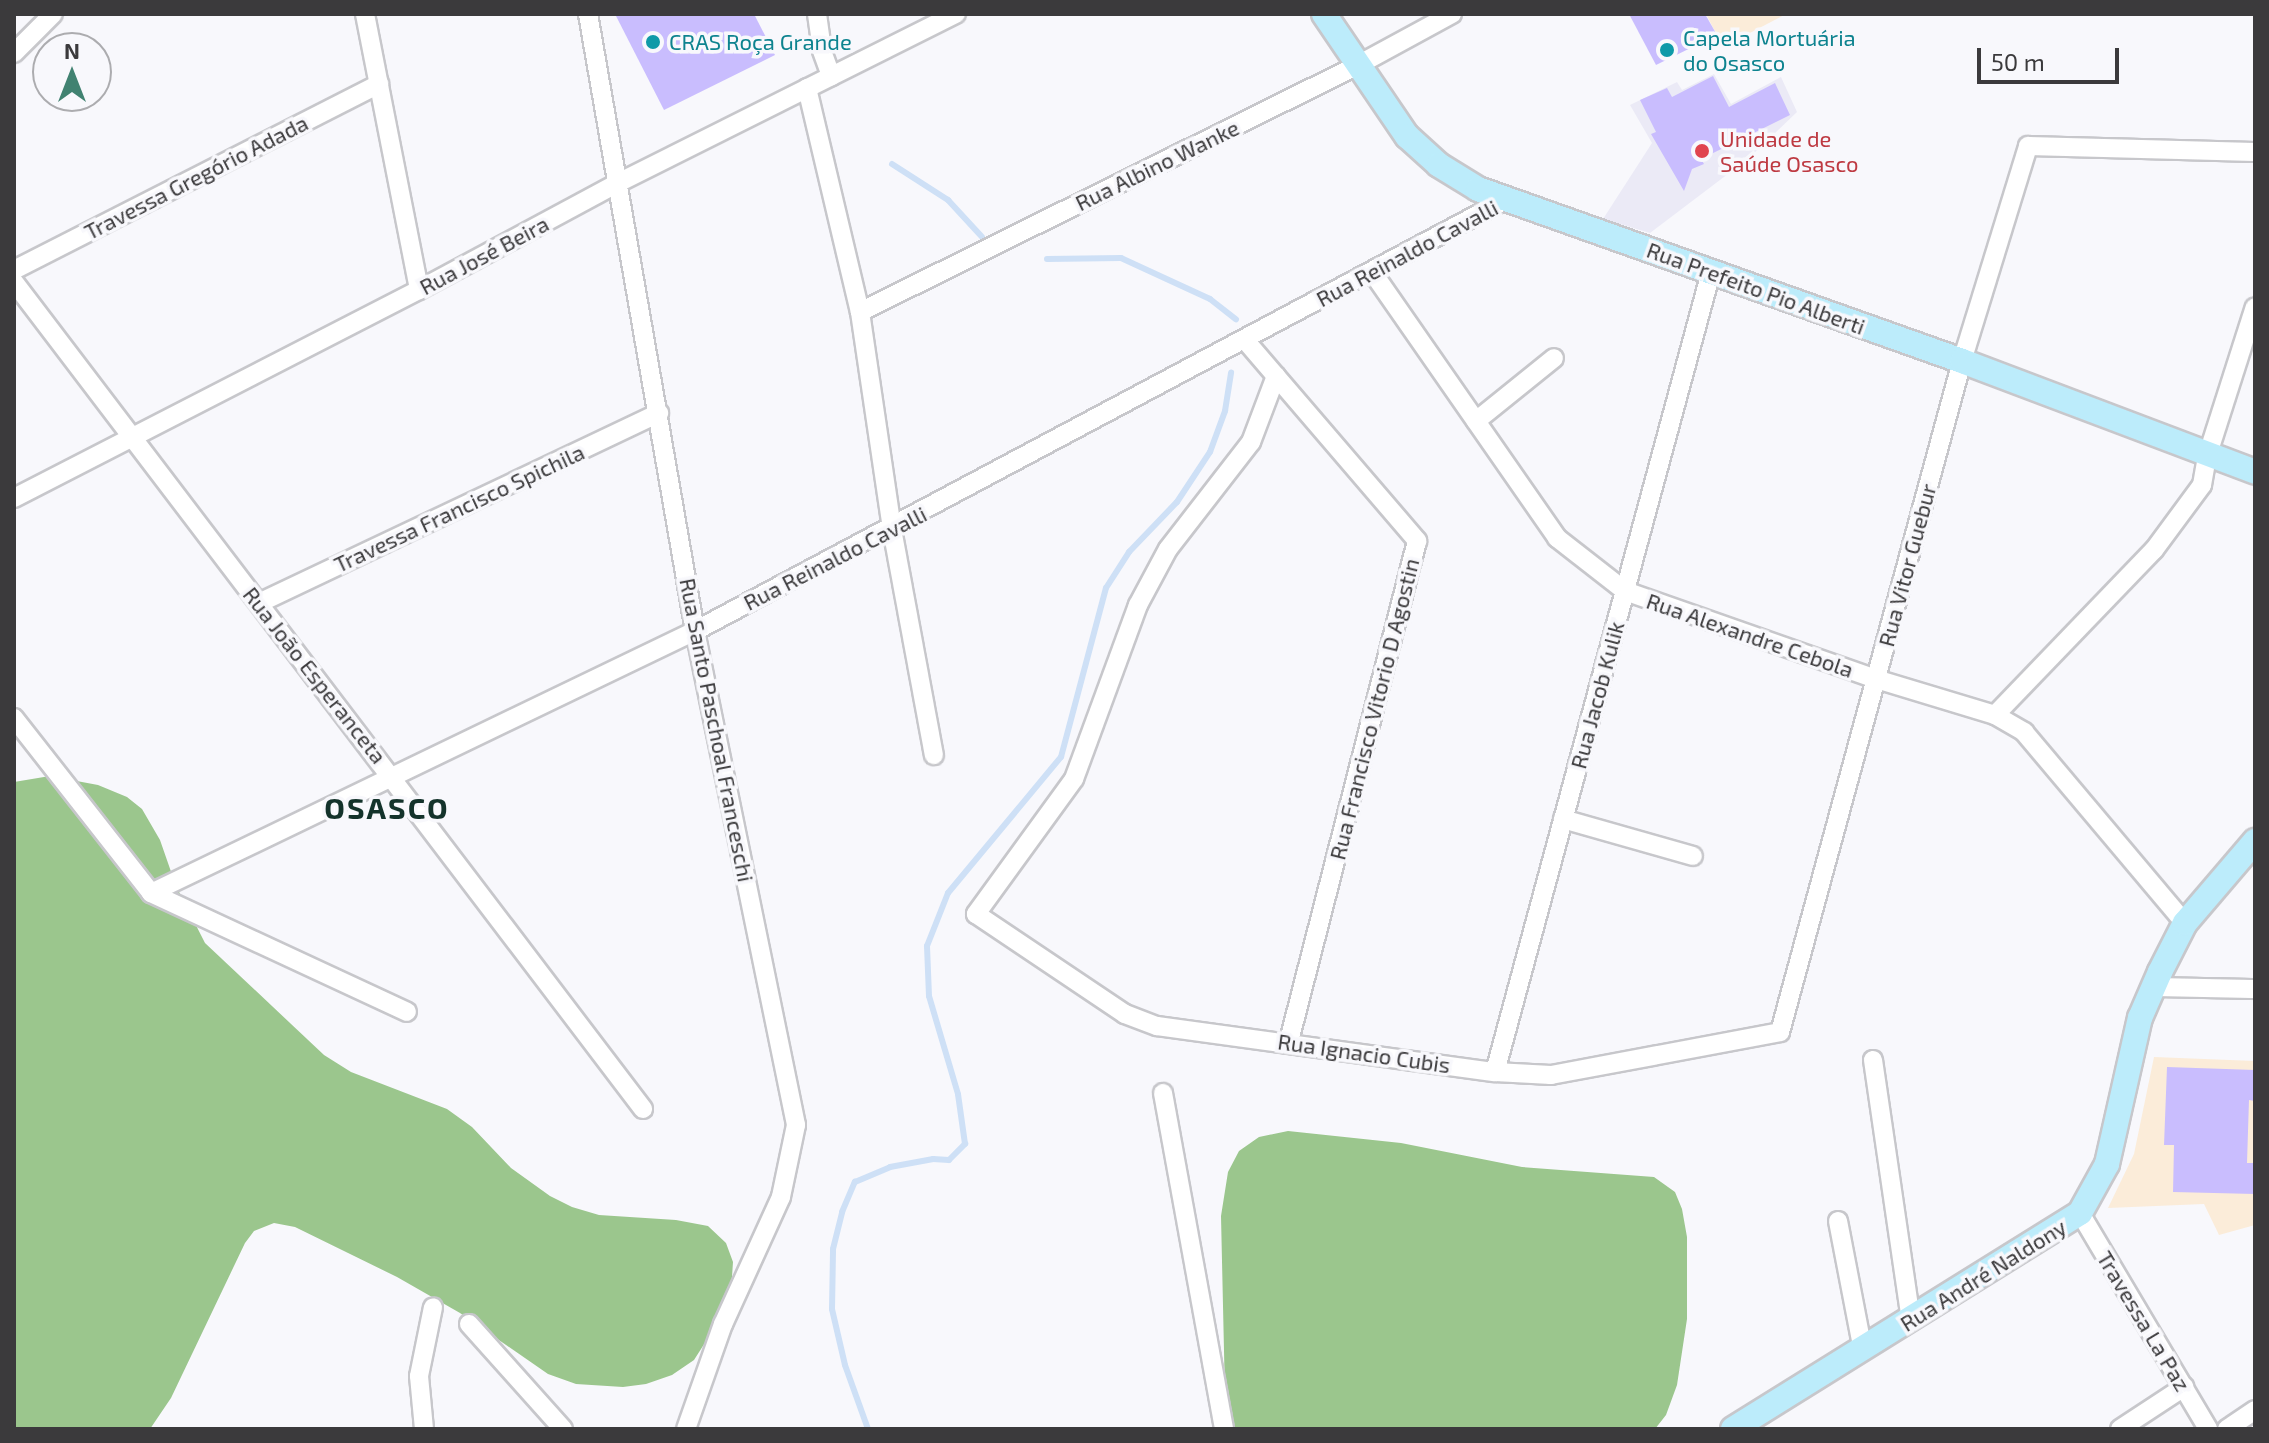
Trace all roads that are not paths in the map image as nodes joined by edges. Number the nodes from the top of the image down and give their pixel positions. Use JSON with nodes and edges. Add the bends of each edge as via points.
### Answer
{"nodes":[{"id":1,"x":53,"y":14,"type":"edge"},
{"id":2,"x":365,"y":14,"type":"edge"},
{"id":3,"x":588,"y":14,"type":"edge"},
{"id":4,"x":817,"y":14,"type":"edge"},
{"id":5,"x":956,"y":14,"type":"edge"},
{"id":6,"x":1324,"y":14,"type":"edge"},
{"id":7,"x":1452,"y":14,"type":"edge"},
{"id":8,"x":14,"y":53,"type":"edge"},
{"id":9,"x":1358,"y":65,"type":"junction"},
{"id":10,"x":831,"y":76,"type":"junction"},
{"id":11,"x":379,"y":84,"type":"junction"},
{"id":12,"x":807,"y":88,"type":"junction"},
{"id":13,"x":2255,"y":152,"type":"edge"},
{"id":14,"x":618,"y":183,"type":"junction"},
{"id":15,"x":1507,"y":199,"type":"junction"},
{"id":16,"x":14,"y":270,"type":"edge"},
{"id":17,"x":1711,"y":272,"type":"junction"},
{"id":18,"x":1373,"y":273,"type":"junction"},
{"id":19,"x":14,"y":282,"type":"edge"},
{"id":20,"x":419,"y":290,"type":"junction"},
{"id":21,"x":2255,"y":307,"type":"edge"},
{"id":22,"x":860,"y":312,"type":"junction"},
{"id":23,"x":1245,"y":340,"type":"junction"},
{"id":24,"x":1554,"y":358,"type":"dead end"},
{"id":25,"x":1962,"y":361,"type":"junction"},
{"id":26,"x":1276,"y":376,"type":"junction"},
{"id":27,"x":659,"y":413,"type":"junction"},
{"id":28,"x":1476,"y":421,"type":"junction"},
{"id":29,"x":131,"y":437,"type":"junction"},
{"id":30,"x":2207,"y":457,"type":"junction"},
{"id":31,"x":2255,"y":472,"type":"edge"},
{"id":32,"x":14,"y":498,"type":"edge"},
{"id":33,"x":892,"y":529,"type":"junction"},
{"id":34,"x":1625,"y":591,"type":"junction"},
{"id":35,"x":259,"y":603,"type":"junction"},
{"id":36,"x":695,"y":631,"type":"junction"},
{"id":37,"x":1876,"y":679,"type":"junction"},
{"id":38,"x":1995,"y":715,"type":"junction"},
{"id":39,"x":14,"y":718,"type":"edge"},
{"id":40,"x":934,"y":755,"type":"dead end"},
{"id":41,"x":394,"y":777,"type":"junction"},
{"id":42,"x":1563,"y":819,"type":"junction"},
{"id":43,"x":2255,"y":841,"type":"edge"},
{"id":44,"x":1693,"y":856,"type":"dead end"},
{"id":45,"x":151,"y":893,"type":"junction"},
{"id":46,"x":2185,"y":923,"type":"junction"},
{"id":47,"x":2153,"y":987,"type":"junction"},
{"id":48,"x":2255,"y":989,"type":"edge"},
{"id":49,"x":407,"y":1012,"type":"dead end"},
{"id":50,"x":1780,"y":1032,"type":"joint"},
{"id":51,"x":1289,"y":1041,"type":"junction"},
{"id":52,"x":1873,"y":1060,"type":"dead end"},
{"id":53,"x":1495,"y":1072,"type":"junction"},
{"id":54,"x":1163,"y":1093,"type":"dead end"},
{"id":55,"x":643,"y":1109,"type":"dead end"},
{"id":56,"x":2080,"y":1213,"type":"junction"},
{"id":57,"x":1838,"y":1221,"type":"dead end"},
{"id":58,"x":433,"y":1307,"type":"dead end"},
{"id":59,"x":1911,"y":1320,"type":"junction"},
{"id":60,"x":469,"y":1324,"type":"dead end"},
{"id":61,"x":1863,"y":1351,"type":"junction"},
{"id":62,"x":2184,"y":1387,"type":"junction"},
{"id":63,"x":2255,"y":1410,"type":"edge"},
{"id":64,"x":424,"y":1429,"type":"edge"},
{"id":65,"x":563,"y":1429,"type":"edge"},
{"id":66,"x":686,"y":1429,"type":"edge"},
{"id":67,"x":1224,"y":1429,"type":"edge"},
{"id":68,"x":1733,"y":1429,"type":"edge"},
{"id":69,"x":2120,"y":1429,"type":"edge"},
{"id":70,"x":2208,"y":1429,"type":"edge"},
{"id":71,"x":2227,"y":1429,"type":"edge"}],
"edges":[{"from":1,"to":8,"type":"street"},
{"from":2,"to":11,"type":"street"},
{"from":3,"to":14,"type":"street","name":"Rua Santo Paschoal Franceschi"},
{"from":4,"to":10,"type":"street"},
{"from":5,"to":10,"type":"street","name":"Rua José Beira"},
{"from":6,"to":9,"type":"main road","name":"Rua Prefeito Pio Alberti"},
{"from":7,"to":9,"type":"street","name":"Rua Albino Wanke"},
{"from":9,"to":15,"type":"main road","name":"Rua Prefeito Pio Alberti","via":[[1407,136],[1439,165],[1478,189]]},
{"from":9,"to":22,"type":"street","name":"Rua Albino Wanke"},
{"from":10,"to":12,"type":"street","name":"Rua José Beira"},
{"from":11,"to":16,"type":"street","name":"Travessa Gregório Adada"},
{"from":11,"to":20,"type":"street"},
{"from":12,"to":14,"type":"street","name":"Rua José Beira"},
{"from":12,"to":22,"type":"street"},
{"from":13,"to":25,"type":"street","name":"Rua Vitor Guebur","via":[[2028,146]]},
{"from":14,"to":20,"type":"street","name":"Rua José Beira"},
{"from":14,"to":27,"type":"street","name":"Rua Santo Paschoal Franceschi"},
{"from":15,"to":17,"type":"main road","name":"Rua Prefeito Pio Alberti"},
{"from":15,"to":18,"type":"street","name":"Rua Reinaldo Cavalli"},
{"from":17,"to":25,"type":"main road","name":"Rua Prefeito Pio Alberti"},
{"from":17,"to":34,"type":"street","name":"Rua Jacob Kulik"},
{"from":18,"to":23,"type":"street","name":"Rua Reinaldo Cavalli"},
{"from":18,"to":28,"type":"street","name":"Rua Alexandre Cebola"},
{"from":19,"to":29,"type":"street","name":"Rua João Esperanceta"},
{"from":20,"to":29,"type":"street","name":"Rua José Beira"},
{"from":21,"to":30,"type":"street"},
{"from":22,"to":33,"type":"street"},
{"from":23,"to":26,"type":"street","name":"Rua Francisco Vitorio D Agostin"},
{"from":23,"to":33,"type":"street","name":"Rua Reinaldo Cavalli"},
{"from":24,"to":28,"type":"street"},
{"from":25,"to":30,"type":"main road","name":"Rua Prefeito Pio Alberti"},
{"from":25,"to":37,"type":"street","name":"Rua Vitor Guebur"},
{"from":26,"to":51,"type":"street","name":"Rua Francisco Vitorio D Agostin","via":[[1417,541]]},
{"from":26,"to":51,"type":"street","name":"Rua Ignacio Cubis","via":[[1251,442],[1168,549],[1138,605],[1074,779],[976,914],[1125,1014],[1157,1026]]},
{"from":27,"to":35,"type":"street","name":"Travessa Francisco Spichila"},
{"from":27,"to":36,"type":"street","name":"Rua Santo Paschoal Franceschi"},
{"from":28,"to":34,"type":"street","name":"Rua Alexandre Cebola","via":[[1557,538]]},
{"from":29,"to":32,"type":"street","name":"Rua José Beira"},
{"from":29,"to":35,"type":"street","name":"Rua João Esperanceta"},
{"from":30,"to":31,"type":"main road","name":"Rua Prefeito Pio Alberti"},
{"from":30,"to":38,"type":"street","via":[[2202,485],[2154,550]]},
{"from":33,"to":36,"type":"street","name":"Rua Reinaldo Cavalli"},
{"from":33,"to":40,"type":"street"},
{"from":34,"to":37,"type":"street","name":"Rua Alexandre Cebola"},
{"from":34,"to":42,"type":"street","name":"Rua Jacob Kulik"},
{"from":35,"to":41,"type":"street","name":"Rua João Esperanceta"},
{"from":36,"to":41,"type":"street","name":"Rua Reinaldo Cavalli"},
{"from":36,"to":66,"type":"street","name":"Rua Santo Paschoal Franceschi","via":[[796,1125],[781,1197],[723,1324]]},
{"from":37,"to":38,"type":"street","name":"Rua Alexandre Cebola"},
{"from":37,"to":50,"type":"street","name":"Rua Vitor Guebur"},
{"from":38,"to":46,"type":"street","name":"Rua Alexandre Cebola","via":[[2024,732]]},
{"from":39,"to":45,"type":"street"},
{"from":41,"to":45,"type":"street","name":"Rua Reinaldo Cavalli"},
{"from":41,"to":55,"type":"street","name":"Rua João Esperanceta"},
{"from":42,"to":44,"type":"street"},
{"from":42,"to":53,"type":"street","name":"Rua Jacob Kulik"},
{"from":43,"to":46,"type":"main road","name":"Rua André Naldony"},
{"from":45,"to":49,"type":"street"},
{"from":46,"to":47,"type":"main road","name":"Rua André Naldony"},
{"from":47,"to":48,"type":"street"},
{"from":47,"to":56,"type":"main road","name":"Rua André Naldony","via":[[2140,1018],[2107,1164]]},
{"from":50,"to":53,"type":"street","name":"Rua Ignacio Cubis","via":[[1551,1075]]},
{"from":51,"to":53,"type":"street","name":"Rua Ignacio Cubis"},
{"from":52,"to":59,"type":"street"},
{"from":54,"to":67,"type":"street"},
{"from":56,"to":59,"type":"main road","name":"Rua André Naldony"},
{"from":56,"to":62,"type":"street","name":"Travessa La Paz"},
{"from":57,"to":61,"type":"street"},
{"from":58,"to":64,"type":"street","via":[[419,1376]]},
{"from":59,"to":61,"type":"main road","name":"Rua André Naldony"},
{"from":60,"to":65,"type":"street"},
{"from":61,"to":68,"type":"main road","name":"Rua André Naldony"},
{"from":62,"to":69,"type":"street"},
{"from":62,"to":70,"type":"street","name":"Travessa La Paz"},
{"from":63,"to":71,"type":"street"}]}
